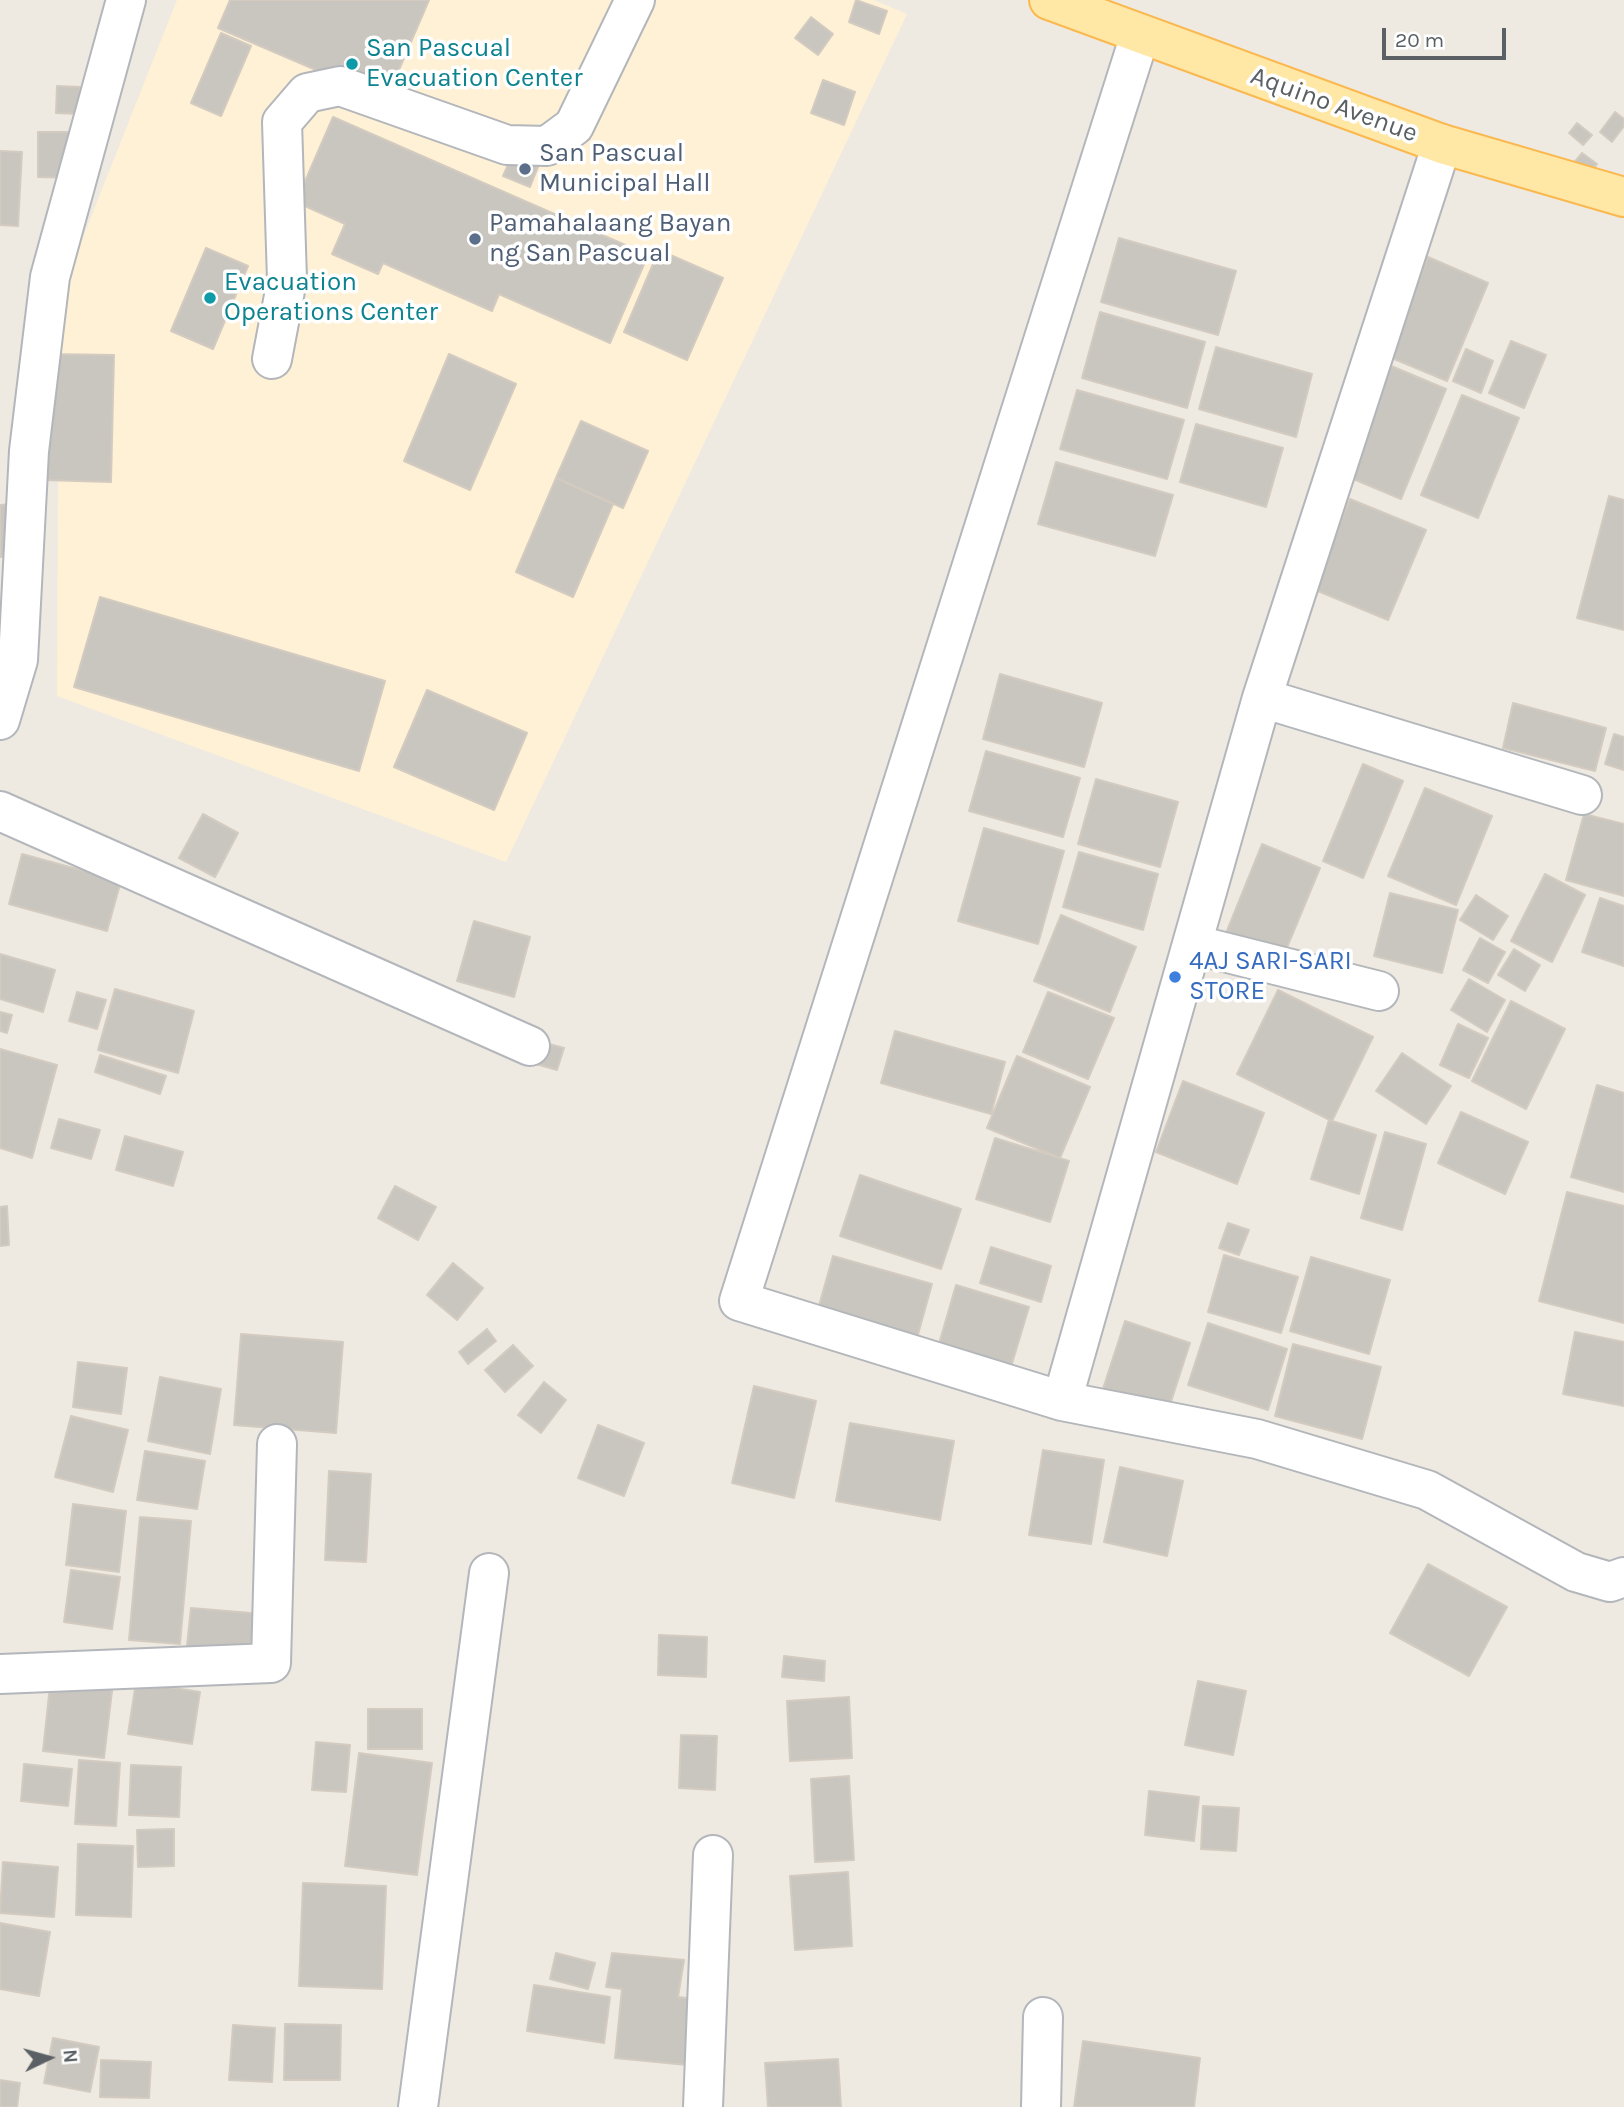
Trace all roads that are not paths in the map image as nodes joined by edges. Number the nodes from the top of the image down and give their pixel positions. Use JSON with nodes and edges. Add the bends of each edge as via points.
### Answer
{"nodes":[{"id":1,"x":126,"y":0,"type":"edge"},
{"id":2,"x":635,"y":0,"type":"edge"},
{"id":3,"x":1049,"y":0,"type":"edge"},
{"id":4,"x":1140,"y":35,"type":"junction"},
{"id":5,"x":1442,"y":144,"type":"junction"},
{"id":6,"x":1624,"y":197,"type":"edge"},
{"id":7,"x":272,"y":359,"type":"dead end"},
{"id":8,"x":1262,"y":698,"type":"junction"},
{"id":9,"x":0,"y":720,"type":"edge"},
{"id":10,"x":1582,"y":795,"type":"dead end"},
{"id":11,"x":0,"y":811,"type":"edge"},
{"id":12,"x":1192,"y":944,"type":"junction"},
{"id":13,"x":1379,"y":991,"type":"dead end"},
{"id":14,"x":530,"y":1046,"type":"dead end"},
{"id":15,"x":1062,"y":1401,"type":"junction"},
{"id":16,"x":277,"y":1444,"type":"dead end"},
{"id":17,"x":489,"y":1573,"type":"dead end"},
{"id":18,"x":1624,"y":1577,"type":"edge"},
{"id":19,"x":0,"y":1674,"type":"edge"},
{"id":20,"x":713,"y":1855,"type":"dead end"},
{"id":21,"x":1043,"y":2017,"type":"dead end"},
{"id":22,"x":418,"y":2107,"type":"edge"},
{"id":23,"x":703,"y":2107,"type":"edge"},
{"id":24,"x":1041,"y":2107,"type":"edge"}],
"edges":[{"from":1,"to":9,"type":"street","via":[[50,277],[29,451],[18,660]]},
{"from":2,"to":7,"type":"street","via":[[574,126],[547,146],[507,145],[340,86],[307,93],[282,122],[288,280]]},
{"from":3,"to":4,"type":"main road","name":"Aquino Avenue"},
{"from":4,"to":5,"type":"main road","name":"Aquino Avenue"},
{"from":4,"to":15,"type":"street","via":[[739,1301]]},
{"from":5,"to":6,"type":"main road","name":"Aquino Avenue"},
{"from":5,"to":8,"type":"street"},
{"from":8,"to":10,"type":"street"},
{"from":8,"to":12,"type":"street"},
{"from":11,"to":14,"type":"street"},
{"from":12,"to":13,"type":"street"},
{"from":12,"to":15,"type":"street"},
{"from":15,"to":18,"type":"street","via":[[1257,1439],[1427,1490],[1576,1572],[1610,1583]]},
{"from":16,"to":19,"type":"street","via":[[271,1662]]},
{"from":17,"to":22,"type":"street"},
{"from":20,"to":23,"type":"street"},
{"from":21,"to":24,"type":"street"}]}
